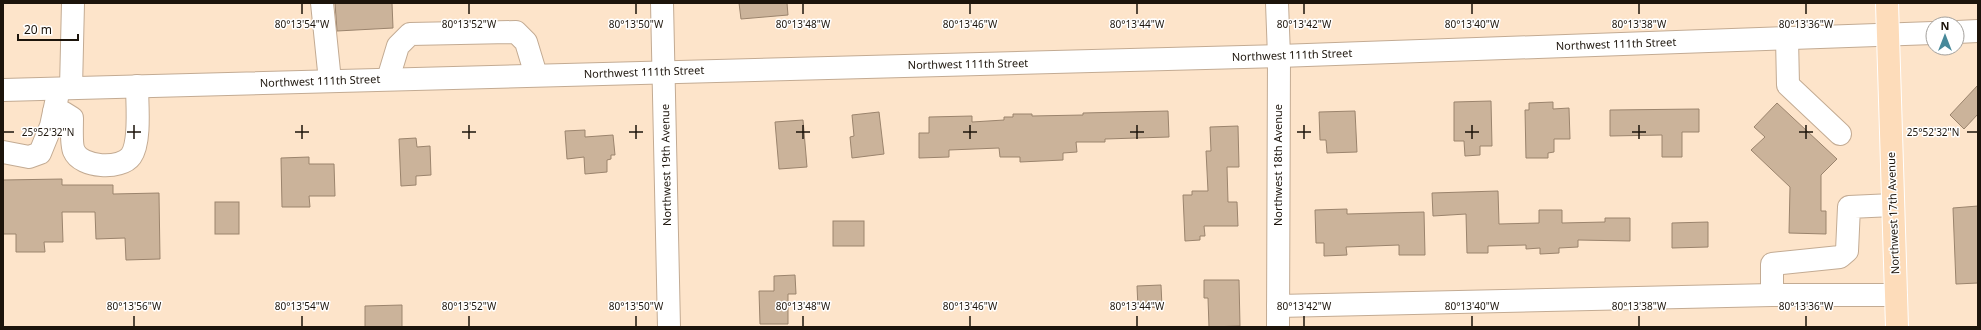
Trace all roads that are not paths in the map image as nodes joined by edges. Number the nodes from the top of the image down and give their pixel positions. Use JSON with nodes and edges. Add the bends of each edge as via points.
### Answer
{"nodes":[{"id":1,"x":73,"y":3,"type":"edge"},
{"id":2,"x":322,"y":3,"type":"edge"},
{"id":3,"x":662,"y":3,"type":"edge"},
{"id":4,"x":1277,"y":3,"type":"edge"},
{"id":5,"x":1887,"y":3,"type":"edge"},
{"id":6,"x":1978,"y":31,"type":"edge"},
{"id":7,"x":1965,"y":32,"type":"edge"},
{"id":8,"x":1925,"y":33,"type":"edge"},
{"id":9,"x":1889,"y":34,"type":"junction"},
{"id":10,"x":1787,"y":38,"type":"junction"},
{"id":11,"x":1279,"y":56,"type":"junction"},
{"id":12,"x":664,"y":71,"type":"junction"},
{"id":13,"x":536,"y":75,"type":"junction"},
{"id":14,"x":388,"y":79,"type":"junction"},
{"id":15,"x":330,"y":81,"type":"junction"},
{"id":16,"x":137,"y":86,"type":"junction"},
{"id":17,"x":65,"y":88,"type":"junction"},
{"id":18,"x":3,"y":90,"type":"edge"},
{"id":19,"x":54,"y":112,"type":"junction"},
{"id":20,"x":1840,"y":134,"type":"dead end"},
{"id":21,"x":3,"y":152,"type":"edge"},
{"id":22,"x":1893,"y":205,"type":"junction"},
{"id":23,"x":1896,"y":294,"type":"junction"},
{"id":24,"x":1772,"y":295,"type":"junction"},
{"id":25,"x":1278,"y":317,"type":"edge"},
{"id":26,"x":669,"y":327,"type":"edge"},
{"id":27,"x":1897,"y":327,"type":"edge"}],
"edges":[{"from":1,"to":17,"type":"street"},
{"from":2,"to":15,"type":"street"},
{"from":3,"to":12,"type":"street","name":"Northwest 19th Avenue"},
{"from":4,"to":11,"type":"street","name":"Northwest 18th Avenue"},
{"from":5,"to":9,"type":"main road","name":"Northwest 17th Avenue"},
{"from":6,"to":7,"type":"street"},
{"from":8,"to":9,"type":"street","name":"Northwest 111th Street"},
{"from":9,"to":10,"type":"street","name":"Northwest 111th Street"},
{"from":9,"to":22,"type":"main road","name":"Northwest 17th Avenue"},
{"from":10,"to":11,"type":"street","name":"Northwest 111th Street"},
{"from":10,"to":20,"type":"street","via":[[1788,85]]},
{"from":11,"to":12,"type":"street","name":"Northwest 111th Street"},
{"from":11,"to":25,"type":"street","name":"Northwest 18th Avenue"},
{"from":12,"to":13,"type":"street","name":"Northwest 111th Street"},
{"from":12,"to":26,"type":"street","name":"Northwest 19th Avenue"},
{"from":13,"to":14,"type":"street","name":"Northwest 111th Street"},
{"from":13,"to":14,"type":"street","via":[[526,42],[516,32],[431,33],[410,34],[398,46]]},
{"from":14,"to":15,"type":"street","name":"Northwest 111th Street"},
{"from":15,"to":16,"type":"street","name":"Northwest 111th Street"},
{"from":16,"to":17,"type":"street","name":"Northwest 111th Street"},
{"from":16,"to":19,"type":"street","via":[[136,145],[131,156],[119,164],[98,166],[79,158],[73,151],[72,118],[64,113]]},
{"from":17,"to":18,"type":"street","name":"Northwest 111th Street"},
{"from":17,"to":19,"type":"street"},
{"from":19,"to":21,"type":"street","via":[[40,154],[29,157]]},
{"from":22,"to":23,"type":"main road","name":"Northwest 17th Avenue"},
{"from":22,"to":24,"type":"street","via":[[1849,207],[1847,251],[1840,257],[1772,264]]},
{"from":23,"to":24,"type":"street"},
{"from":23,"to":27,"type":"main road","name":"Northwest 17th Avenue"},
{"from":24,"to":25,"type":"street"}]}
